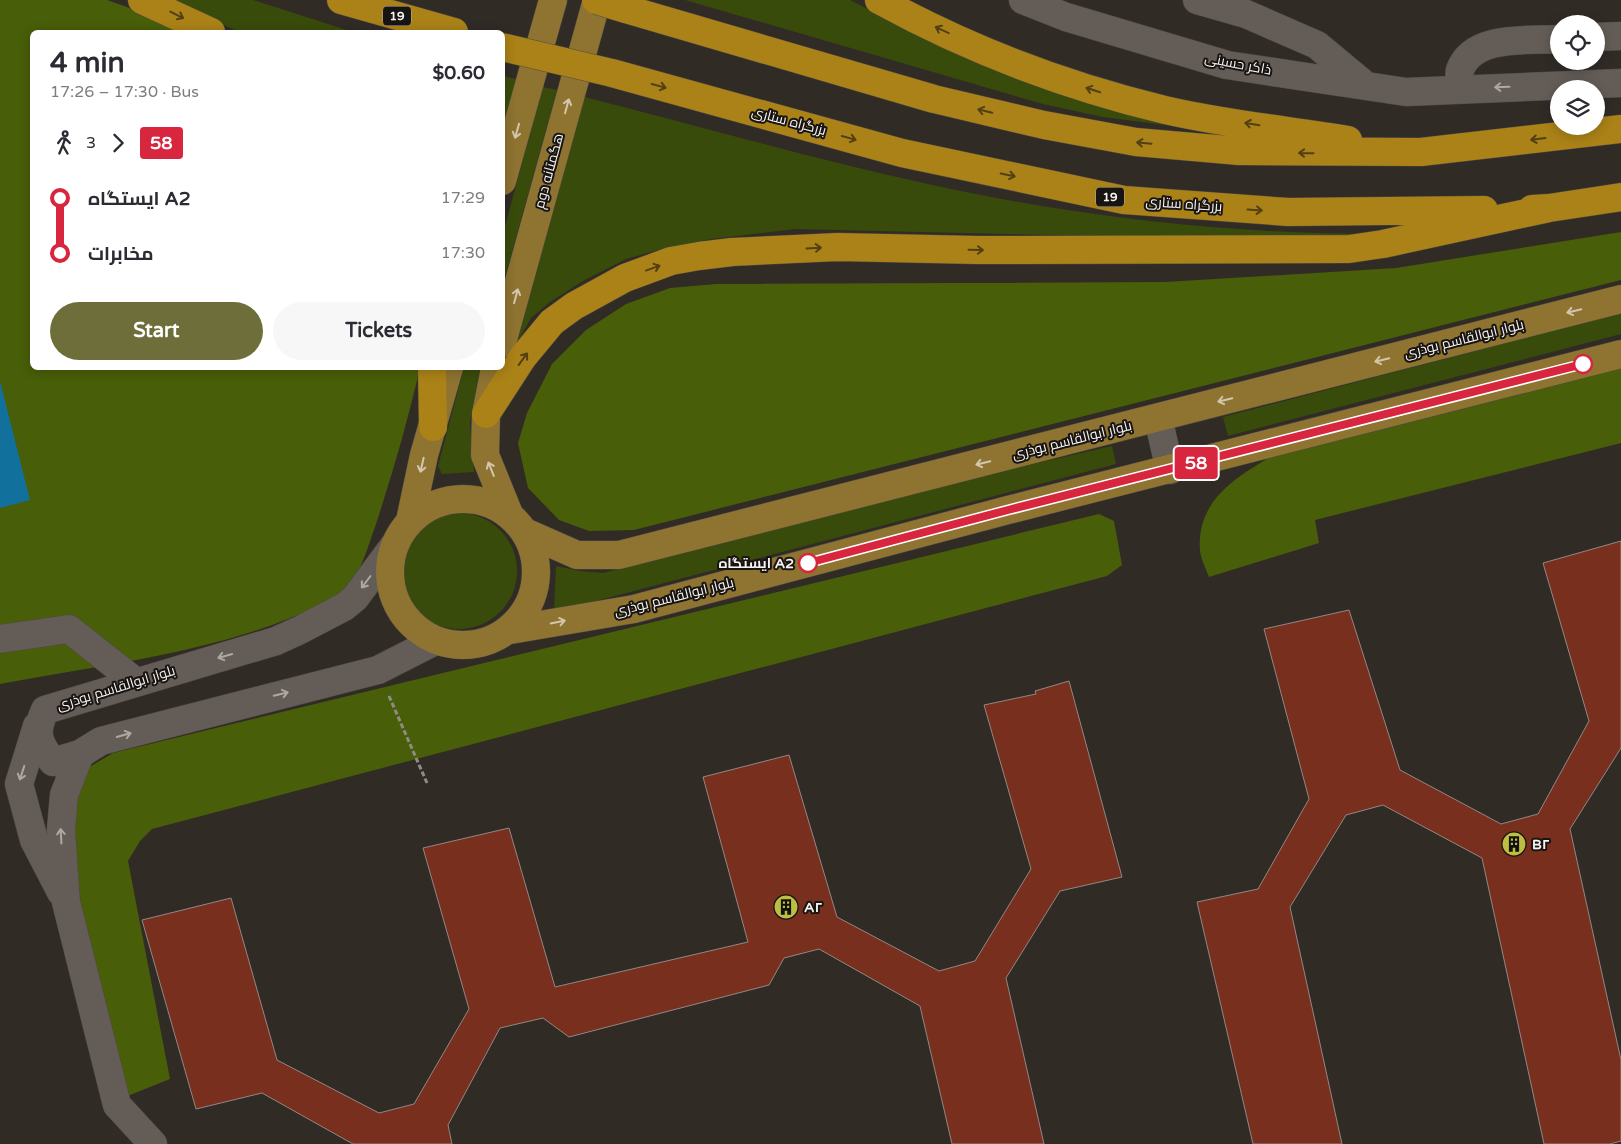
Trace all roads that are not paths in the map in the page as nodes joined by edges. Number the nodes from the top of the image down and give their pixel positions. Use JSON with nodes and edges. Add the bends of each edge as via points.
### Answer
{"nodes":[{"id":1,"x":142,"y":0,"type":"edge"},
{"id":2,"x":341,"y":0,"type":"edge"},
{"id":3,"x":553,"y":0,"type":"edge"},
{"id":4,"x":597,"y":0,"type":"edge"},
{"id":5,"x":879,"y":0,"type":"edge"},
{"id":6,"x":1023,"y":0,"type":"edge"},
{"id":7,"x":1196,"y":0,"type":"edge"},
{"id":8,"x":207,"y":30,"type":"edge"},
{"id":9,"x":447,"y":30,"type":"edge"},
{"id":10,"x":1621,"y":36,"type":"edge"},
{"id":11,"x":1605,"y":37,"type":"edge"},
{"id":12,"x":1550,"y":40,"type":"edge"},
{"id":13,"x":505,"y":48,"type":"edge"},
{"id":14,"x":1621,"y":83,"type":"edge"},
{"id":15,"x":1365,"y":85,"type":"junction"},
{"id":16,"x":1461,"y":89,"type":"junction"},
{"id":17,"x":1621,"y":129,"type":"edge"},
{"id":18,"x":1421,"y":152,"type":"junction"},
{"id":19,"x":505,"y":169,"type":"edge"},
{"id":20,"x":1621,"y":197,"type":"edge"},
{"id":21,"x":1549,"y":208,"type":"junction"},
{"id":22,"x":1621,"y":299,"type":"edge"},
{"id":23,"x":505,"y":332,"type":"edge"},
{"id":24,"x":1621,"y":354,"type":"edge"},
{"id":25,"x":432,"y":370,"type":"edge"},
{"id":26,"x":449,"y":370,"type":"edge"},
{"id":27,"x":495,"y":370,"type":"edge"},
{"id":28,"x":486,"y":414,"type":"junction"},
{"id":29,"x":1158,"y":418,"type":"junction"},
{"id":30,"x":433,"y":427,"type":"junction"},
{"id":31,"x":1170,"y":470,"type":"junction"},
{"id":32,"x":517,"y":523,"type":"junction"},
{"id":33,"x":402,"y":532,"type":"junction"},
{"id":34,"x":510,"y":630,"type":"junction"},
{"id":35,"x":0,"y":639,"type":"edge"},
{"id":36,"x":435,"y":641,"type":"junction"},
{"id":37,"x":136,"y":682,"type":"junction"},
{"id":38,"x":37,"y":726,"type":"junction"},
{"id":39,"x":80,"y":754,"type":"junction"},
{"id":40,"x":66,"y":902,"type":"junction"},
{"id":41,"x":153,"y":1144,"type":"edge"}],
"edges":[{"from":1,"to":8,"type":"highway","one_way":true},
{"from":2,"to":9,"type":"highway","number":"19"},
{"from":3,"to":19,"type":"main road","one_way":true},
{"from":18,"to":4,"type":"highway","one_way":true,"bridge":true,"via":[[1239,151],[1136,142],[1044,126],[934,98]]},
{"from":23,"to":4,"type":"main road","name":"هگمتانه دوم","one_way":true},
{"from":18,"to":5,"type":"highway","one_way":true,"via":[[1166,110],[1094,91],[1005,59]]},
{"from":6,"to":15,"type":"street","name":"ذاکر حسینی","via":[[1066,17],[1227,64]]},
{"from":7,"to":15,"type":"street","via":[[1246,14],[1317,45]]},
{"from":10,"to":11,"type":"street"},
{"from":12,"to":16,"type":"street","via":[[1493,43],[1470,54],[1460,71]]},
{"from":13,"to":21,"type":"highway","name":"بزرگراه ستاری","number":"19","one_way":true,"bridge":true,"via":[[612,73],[902,153],[1124,200],[1288,212]]},
{"from":14,"to":16,"type":"street","name":"ذاکر حسینی","one_way":true},
{"from":15,"to":16,"type":"street","name":"ذاکر حسینی","via":[[1406,92]]},
{"from":17,"to":18,"type":"highway","one_way":true},
{"from":20,"to":21,"type":"highway","name":"بزرگراه ستاری","number":"19"},
{"from":28,"to":21,"type":"highway","one_way":true,"via":[[523,357],[552,322],[625,278],[699,256],[838,247],[1349,249]]},
{"from":22,"to":29,"type":"main road","name":"بلوار ابوالقاسم بوذری","one_way":true},
{"from":24,"to":31,"type":"main road","name":"بلوار ابوالقاسم بوذری"},
{"from":25,"to":30,"type":"highway"},
{"from":26,"to":30,"type":"main road"},
{"from":27,"to":28,"type":"main road"},
{"from":32,"to":28,"type":"main road","one_way":true,"via":[[486,455]]},
{"from":29,"to":31,"type":"street"},
{"from":29,"to":32,"type":"main road","name":"بلوار ابوالقاسم بوذری","one_way":true,"via":[[620,555],[577,555]]},
{"from":30,"to":33,"type":"main road","one_way":true},
{"from":34,"to":31,"type":"main road","name":"بلوار ابوالقاسم بوذری","one_way":true,"via":[[634,609]]},
{"from":32,"to":33,"type":"main road","via":[[490,503],[447,500],[426,508]]},
{"from":32,"to":34,"type":"main road","via":[[534,552],[537,574],[533,596],[523,616]]},
{"from":33,"to":36,"type":"main road","via":[[390,566],[392,589],[400,611],[415,628]]},
{"from":33,"to":37,"type":"street","name":"بلوار ابوالقاسم بوذری","one_way":true,"via":[[355,598],[322,619],[276,641]]},
{"from":34,"to":36,"type":"main road","via":[[474,646],[454,646]]},
{"from":35,"to":37,"type":"street","via":[[69,628]]},
{"from":39,"to":36,"type":"street","one_way":true,"via":[[101,741],[378,670]]},
{"from":37,"to":38,"type":"street","name":"بلوار ابوالقاسم بوذری","via":[[45,710]]},
{"from":38,"to":39,"type":"street","via":[[41,746],[53,762]]},
{"from":38,"to":40,"type":"street","one_way":true,"via":[[18,784],[34,840]]},
{"from":40,"to":39,"type":"street","one_way":true,"via":[[61,830],[64,795]]},
{"from":40,"to":41,"type":"street","via":[[117,1105]]}]}
